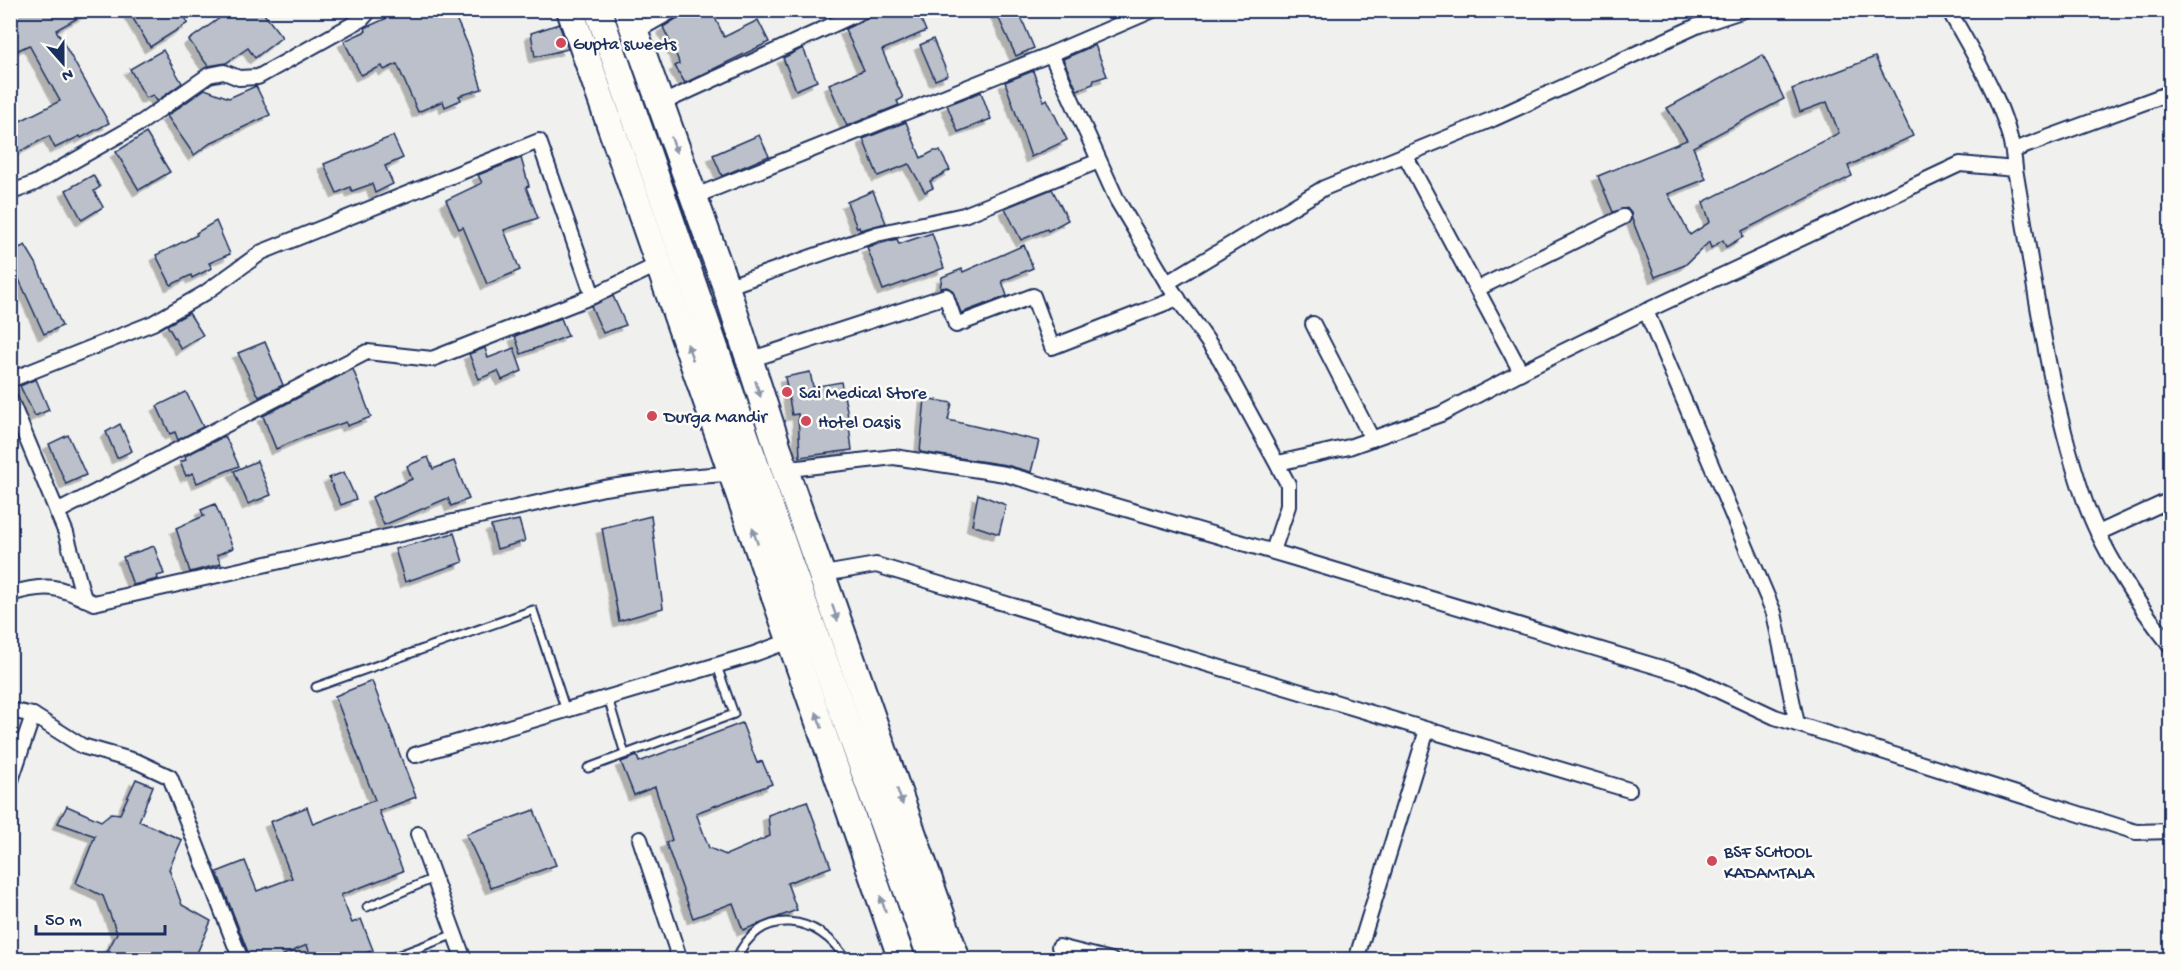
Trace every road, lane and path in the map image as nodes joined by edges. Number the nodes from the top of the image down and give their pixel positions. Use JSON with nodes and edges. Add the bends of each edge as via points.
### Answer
{"nodes":[{"id":1,"x":370,"y":10,"type":"edge"},
{"id":2,"x":570,"y":10,"type":"edge"},
{"id":3,"x":598,"y":10,"type":"edge"},
{"id":4,"x":674,"y":10,"type":"edge"},
{"id":5,"x":864,"y":10,"type":"edge"},
{"id":6,"x":1153,"y":10,"type":"edge"},
{"id":7,"x":1744,"y":10,"type":"edge"},
{"id":8,"x":1949,"y":10,"type":"edge"},
{"id":9,"x":631,"y":21,"type":"edge"},
{"id":10,"x":1051,"y":54,"type":"junction"},
{"id":11,"x":2170,"y":93,"type":"edge"},
{"id":12,"x":660,"y":104,"type":"junction"},
{"id":13,"x":2014,"y":150,"type":"junction"},
{"id":14,"x":1405,"y":155,"type":"junction"},
{"id":15,"x":1099,"y":161,"type":"junction"},
{"id":16,"x":2015,"y":169,"type":"junction"},
{"id":17,"x":10,"y":193,"type":"edge"},
{"id":18,"x":693,"y":197,"type":"junction"},
{"id":19,"x":1623,"y":217,"type":"dead end"},
{"id":20,"x":659,"y":264,"type":"junction"},
{"id":21,"x":1167,"y":283,"type":"junction"},
{"id":22,"x":726,"y":288,"type":"junction"},
{"id":23,"x":1477,"y":289,"type":"junction"},
{"id":24,"x":593,"y":296,"type":"junction"},
{"id":25,"x":1178,"y":298,"type":"junction"},
{"id":26,"x":1646,"y":311,"type":"junction"},
{"id":27,"x":1313,"y":324,"type":"dead end"},
{"id":28,"x":749,"y":360,"type":"junction"},
{"id":29,"x":1521,"y":372,"type":"junction"},
{"id":30,"x":10,"y":380,"type":"edge"},
{"id":31,"x":10,"y":399,"type":"edge"},
{"id":32,"x":1372,"y":439,"type":"junction"},
{"id":33,"x":1278,"y":463,"type":"junction"},
{"id":34,"x":785,"y":470,"type":"junction"},
{"id":35,"x":745,"y":473,"type":"junction"},
{"id":36,"x":2170,"y":500,"type":"edge"},
{"id":37,"x":57,"y":512,"type":"junction"},
{"id":38,"x":2098,"y":533,"type":"junction"},
{"id":39,"x":1273,"y":551,"type":"junction"},
{"id":40,"x":821,"y":573,"type":"junction"},
{"id":41,"x":796,"y":583,"type":"junction"},
{"id":42,"x":10,"y":594,"type":"edge"},
{"id":43,"x":84,"y":598,"type":"junction"},
{"id":44,"x":802,"y":635,"type":"junction"},
{"id":45,"x":2170,"y":645,"type":"edge"},
{"id":46,"x":717,"y":666,"type":"junction"},
{"id":47,"x":316,"y":687,"type":"dead end"},
{"id":48,"x":608,"y":698,"type":"junction"},
{"id":49,"x":10,"y":710,"type":"edge"},
{"id":50,"x":566,"y":711,"type":"junction"},
{"id":51,"x":33,"y":715,"type":"junction"},
{"id":52,"x":1797,"y":724,"type":"junction"},
{"id":53,"x":1427,"y":730,"type":"junction"},
{"id":54,"x":626,"y":754,"type":"junction"},
{"id":55,"x":415,"y":755,"type":"dead end"},
{"id":56,"x":588,"y":768,"type":"dead end"},
{"id":57,"x":10,"y":783,"type":"edge"},
{"id":58,"x":1629,"y":790,"type":"dead end"},
{"id":59,"x":2170,"y":831,"type":"edge"},
{"id":60,"x":418,"y":834,"type":"dead end"},
{"id":61,"x":640,"y":839,"type":"dead end"},
{"id":62,"x":434,"y":878,"type":"junction"},
{"id":63,"x":367,"y":907,"type":"dead end"},
{"id":64,"x":455,"y":934,"type":"junction"},
{"id":65,"x":1059,"y":947,"type":"dead end"},
{"id":66,"x":938,"y":956,"type":"edge"},
{"id":67,"x":241,"y":960,"type":"edge"},
{"id":68,"x":386,"y":960,"type":"edge"},
{"id":69,"x":464,"y":960,"type":"edge"},
{"id":70,"x":680,"y":960,"type":"edge"},
{"id":71,"x":736,"y":960,"type":"edge"},
{"id":72,"x":846,"y":960,"type":"edge"},
{"id":73,"x":902,"y":960,"type":"edge"},
{"id":74,"x":1111,"y":960,"type":"edge"},
{"id":75,"x":1356,"y":960,"type":"edge"}],
"edges":[{"from":1,"to":17,"type":"street","via":[[362,19],[258,77],[239,78],[224,72],[209,75],[142,122],[35,183]]},
{"from":2,"to":20,"type":"highway"},
{"from":3,"to":35,"type":"highway"},
{"from":4,"to":9,"type":"street"},
{"from":5,"to":12,"type":"street"},
{"from":6,"to":10,"type":"street"},
{"from":7,"to":14,"type":"street","via":[[1699,25]]},
{"from":8,"to":13,"type":"street","via":[[2000,105]]},
{"from":9,"to":12,"type":"highway"},
{"from":10,"to":15,"type":"street"},
{"from":10,"to":18,"type":"street"},
{"from":11,"to":13,"type":"street"},
{"from":12,"to":18,"type":"highway","one_way":true},
{"from":13,"to":16,"type":"street"},
{"from":14,"to":21,"type":"street","via":[[1324,188]]},
{"from":14,"to":23,"type":"street"},
{"from":15,"to":21,"type":"street","via":[[1117,200]]},
{"from":15,"to":22,"type":"street","via":[[964,215],[877,234]]},
{"from":16,"to":26,"type":"street","via":[[1960,164]]},
{"from":16,"to":38,"type":"street","via":[[2055,390],[2082,494]]},
{"from":18,"to":22,"type":"highway"},
{"from":19,"to":23,"type":"street"},
{"from":20,"to":24,"type":"street"},
{"from":35,"to":20,"type":"highway","one_way":true},
{"from":21,"to":25,"type":"street"},
{"from":22,"to":28,"type":"highway"},
{"from":23,"to":29,"type":"street"},
{"from":24,"to":30,"type":"street","via":[[539,141],[262,252],[206,293],[153,323]]},
{"from":24,"to":37,"type":"street","via":[[432,359],[367,352]]},
{"from":25,"to":28,"type":"street","via":[[1052,346],[1033,296],[957,325],[946,296]]},
{"from":25,"to":33,"type":"street","via":[[1220,359]]},
{"from":26,"to":29,"type":"street"},
{"from":26,"to":52,"type":"street","via":[[1774,613]]},
{"from":27,"to":32,"type":"street"},
{"from":28,"to":34,"type":"highway","one_way":true},
{"from":29,"to":32,"type":"street","via":[[1442,414]]},
{"from":31,"to":37,"type":"street"},
{"from":32,"to":33,"type":"street"},
{"from":33,"to":39,"type":"street","via":[[1288,483],[1288,506]]},
{"from":34,"to":35,"type":"street"},
{"from":34,"to":39,"type":"street","via":[[894,457],[1005,474]]},
{"from":34,"to":40,"type":"highway"},
{"from":35,"to":41,"type":"highway"},
{"from":35,"to":43,"type":"street","via":[[604,488],[94,603]]},
{"from":44,"to":35,"type":"highway","one_way":true},
{"from":36,"to":38,"type":"street"},
{"from":37,"to":43,"type":"street"},
{"from":38,"to":45,"type":"street","via":[[2144,613]]},
{"from":39,"to":52,"type":"street","via":[[1685,675]]},
{"from":40,"to":41,"type":"street"},
{"from":40,"to":53,"type":"street","via":[[876,565]]},
{"from":40,"to":66,"type":"highway","one_way":true},
{"from":41,"to":44,"type":"highway"},
{"from":42,"to":43,"type":"street","via":[[33,587],[57,587]]},
{"from":44,"to":46,"type":"street"},
{"from":44,"to":66,"type":"highway"},
{"from":73,"to":44,"type":"highway","one_way":true},
{"from":46,"to":48,"type":"street"},
{"from":46,"to":54,"type":"lane","via":[[734,714]]},
{"from":47,"to":50,"type":"lane","via":[[533,610]]},
{"from":48,"to":50,"type":"street"},
{"from":48,"to":54,"type":"lane"},
{"from":49,"to":51,"type":"street"},
{"from":50,"to":55,"type":"street"},
{"from":51,"to":57,"type":"street"},
{"from":51,"to":67,"type":"street","via":[[82,746],[138,762],[170,777]]},
{"from":52,"to":59,"type":"street","via":[[2136,832]]},
{"from":53,"to":58,"type":"street"},
{"from":53,"to":75,"type":"street"},
{"from":54,"to":56,"type":"lane"},
{"from":60,"to":62,"type":"street"},
{"from":61,"to":70,"type":"street"},
{"from":62,"to":63,"type":"lane"},
{"from":62,"to":64,"type":"street"},
{"from":64,"to":68,"type":"lane"},
{"from":64,"to":69,"type":"street"},
{"from":65,"to":74,"type":"street"},
{"from":71,"to":72,"type":"lane","via":[[748,939],[758,931],[787,921],[816,928]]}]}
